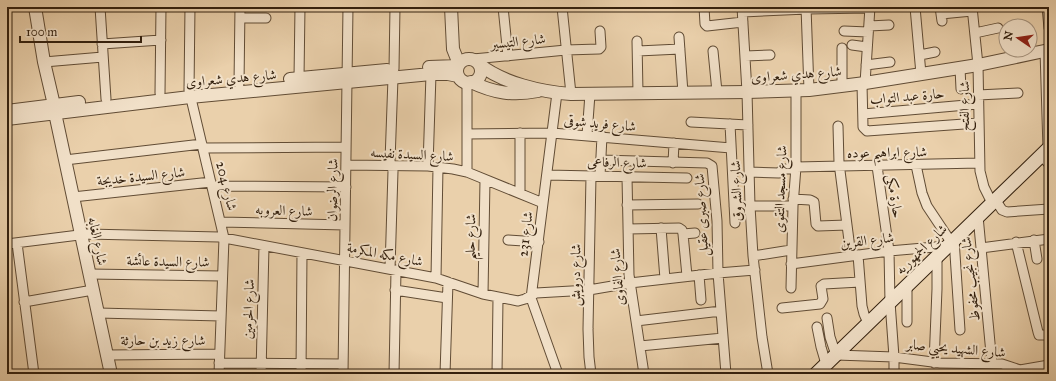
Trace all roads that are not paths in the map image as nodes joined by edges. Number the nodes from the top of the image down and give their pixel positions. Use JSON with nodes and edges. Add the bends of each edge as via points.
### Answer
{"nodes":[{"id":1,"x":34,"y":7,"type":"edge"},
{"id":2,"x":100,"y":7,"type":"edge"},
{"id":3,"x":161,"y":7,"type":"edge"},
{"id":4,"x":190,"y":7,"type":"edge"},
{"id":5,"x":240,"y":7,"type":"edge"},
{"id":6,"x":300,"y":7,"type":"edge"},
{"id":7,"x":348,"y":7,"type":"edge"},
{"id":8,"x":395,"y":7,"type":"edge"},
{"id":9,"x":451,"y":7,"type":"edge"},
{"id":10,"x":458,"y":7,"type":"edge"},
{"id":11,"x":503,"y":7,"type":"edge"},
{"id":12,"x":562,"y":7,"type":"edge"},
{"id":13,"x":704,"y":7,"type":"edge"},
{"id":14,"x":916,"y":7,"type":"edge"},
{"id":15,"x":1047,"y":7,"type":"edge"},
{"id":16,"x":806,"y":8,"type":"edge"},
{"id":17,"x":870,"y":8,"type":"edge"},
{"id":18,"x":775,"y":9,"type":"edge"},
{"id":19,"x":972,"y":9,"type":"edge"},
{"id":20,"x":743,"y":10,"type":"edge"},
{"id":21,"x":941,"y":14,"type":"edge"},
{"id":22,"x":240,"y":18,"type":"junction"},
{"id":23,"x":266,"y":18,"type":"dead end"},
{"id":24,"x":743,"y":22,"type":"junction"},
{"id":25,"x":889,"y":25,"type":"dead end"},
{"id":26,"x":998,"y":28,"type":"dead end"},
{"id":27,"x":1049,"y":28,"type":"edge"},
{"id":28,"x":869,"y":29,"type":"junction"},
{"id":29,"x":600,"y":31,"type":"dead end"},
{"id":30,"x":844,"y":31,"type":"dead end"},
{"id":31,"x":975,"y":33,"type":"junction"},
{"id":32,"x":679,"y":37,"type":"dead end"},
{"id":33,"x":160,"y":40,"type":"junction"},
{"id":34,"x":102,"y":44,"type":"junction"},
{"id":35,"x":852,"y":45,"type":"dead end"},
{"id":36,"x":867,"y":47,"type":"junction"},
{"id":37,"x":842,"y":48,"type":"dead end"},
{"id":38,"x":680,"y":49,"type":"junction"},
{"id":39,"x":566,"y":50,"type":"junction"},
{"id":40,"x":1047,"y":50,"type":"edge"},
{"id":41,"x":713,"y":51,"type":"dead end"},
{"id":42,"x":935,"y":52,"type":"dead end"},
{"id":43,"x":770,"y":55,"type":"dead end"},
{"id":44,"x":920,"y":55,"type":"junction"},
{"id":45,"x":508,"y":56,"type":"junction"},
{"id":46,"x":745,"y":56,"type":"junction"},
{"id":47,"x":103,"y":57,"type":"junction"},
{"id":48,"x":44,"y":62,"type":"junction"},
{"id":49,"x":890,"y":62,"type":"dead end"},
{"id":50,"x":866,"y":65,"type":"junction"},
{"id":51,"x":978,"y":65,"type":"junction"},
{"id":52,"x":960,"y":68,"type":"junction"},
{"id":53,"x":466,"y":69,"type":"junction"},
{"id":54,"x":393,"y":74,"type":"junction"},
{"id":55,"x":431,"y":74,"type":"junction"},
{"id":56,"x":922,"y":74,"type":"junction"},
{"id":57,"x":299,"y":78,"type":"junction"},
{"id":58,"x":348,"y":78,"type":"junction"},
{"id":59,"x":239,"y":84,"type":"junction"},
{"id":60,"x":863,"y":84,"type":"junction"},
{"id":61,"x":842,"y":86,"type":"junction"},
{"id":62,"x":961,"y":89,"type":"dead end"},
{"id":63,"x":543,"y":90,"type":"junction"},
{"id":64,"x":809,"y":90,"type":"junction"},
{"id":65,"x":796,"y":91,"type":"junction"},
{"id":66,"x":717,"y":92,"type":"junction"},
{"id":67,"x":747,"y":92,"type":"junction"},
{"id":68,"x":160,"y":93,"type":"junction"},
{"id":69,"x":190,"y":93,"type":"junction"},
{"id":70,"x":557,"y":93,"type":"junction"},
{"id":71,"x":638,"y":93,"type":"junction"},
{"id":72,"x":683,"y":93,"type":"junction"},
{"id":73,"x":572,"y":94,"type":"junction"},
{"id":74,"x":590,"y":94,"type":"junction"},
{"id":75,"x":1018,"y":94,"type":"dead end"},
{"id":76,"x":978,"y":95,"type":"junction"},
{"id":77,"x":106,"y":99,"type":"junction"},
{"id":78,"x":978,"y":104,"type":"junction"},
{"id":79,"x":54,"y":109,"type":"junction"},
{"id":80,"x":7,"y":111,"type":"edge"},
{"id":81,"x":863,"y":114,"type":"junction"},
{"id":82,"x":7,"y":120,"type":"edge"},
{"id":83,"x":691,"y":122,"type":"dead end"},
{"id":84,"x":978,"y":123,"type":"junction"},
{"id":85,"x":730,"y":124,"type":"junction"},
{"id":86,"x":748,"y":125,"type":"junction"},
{"id":87,"x":838,"y":126,"type":"dead end"},
{"id":88,"x":520,"y":133,"type":"junction"},
{"id":89,"x":552,"y":133,"type":"junction"},
{"id":90,"x":467,"y":134,"type":"junction"},
{"id":91,"x":587,"y":135,"type":"junction"},
{"id":92,"x":602,"y":136,"type":"junction"},
{"id":93,"x":674,"y":143,"type":"junction"},
{"id":94,"x":202,"y":146,"type":"junction"},
{"id":95,"x":346,"y":147,"type":"junction"},
{"id":96,"x":731,"y":148,"type":"junction"},
{"id":97,"x":1047,"y":154,"type":"edge"},
{"id":98,"x":65,"y":160,"type":"junction"},
{"id":99,"x":601,"y":160,"type":"junction"},
{"id":100,"x":673,"y":163,"type":"junction"},
{"id":101,"x":979,"y":164,"type":"junction"},
{"id":102,"x":346,"y":165,"type":"junction"},
{"id":103,"x":916,"y":165,"type":"junction"},
{"id":104,"x":392,"y":166,"type":"junction"},
{"id":105,"x":428,"y":166,"type":"junction"},
{"id":106,"x":877,"y":166,"type":"junction"},
{"id":107,"x":438,"y":167,"type":"junction"},
{"id":108,"x":840,"y":167,"type":"junction"},
{"id":109,"x":796,"y":168,"type":"junction"},
{"id":110,"x":467,"y":172,"type":"junction"},
{"id":111,"x":749,"y":172,"type":"junction"},
{"id":112,"x":547,"y":175,"type":"junction"},
{"id":113,"x":591,"y":176,"type":"junction"},
{"id":114,"x":600,"y":176,"type":"junction"},
{"id":115,"x":627,"y":176,"type":"junction"},
{"id":116,"x":687,"y":178,"type":"dead end"},
{"id":117,"x":485,"y":180,"type":"junction"},
{"id":118,"x":212,"y":184,"type":"junction"},
{"id":119,"x":346,"y":187,"type":"junction"},
{"id":120,"x":520,"y":193,"type":"junction"},
{"id":121,"x":73,"y":197,"type":"junction"},
{"id":122,"x":993,"y":201,"type":"junction"},
{"id":123,"x":543,"y":203,"type":"junction"},
{"id":124,"x":793,"y":203,"type":"junction"},
{"id":125,"x":698,"y":204,"type":"dead end"},
{"id":126,"x":627,"y":205,"type":"junction"},
{"id":127,"x":734,"y":206,"type":"junction"},
{"id":128,"x":750,"y":206,"type":"junction"},
{"id":129,"x":1049,"y":209,"type":"edge"},
{"id":130,"x":978,"y":216,"type":"junction"},
{"id":131,"x":221,"y":222,"type":"junction"},
{"id":132,"x":735,"y":223,"type":"dead end"},
{"id":133,"x":847,"y":224,"type":"junction"},
{"id":134,"x":345,"y":225,"type":"junction"},
{"id":135,"x":661,"y":228,"type":"junction"},
{"id":136,"x":628,"y":229,"type":"junction"},
{"id":137,"x":695,"y":233,"type":"dead end"},
{"id":138,"x":81,"y":234,"type":"junction"},
{"id":139,"x":684,"y":234,"type":"junction"},
{"id":140,"x":224,"y":238,"type":"junction"},
{"id":141,"x":1049,"y":239,"type":"edge"},
{"id":142,"x":508,"y":240,"type":"dead end"},
{"id":143,"x":1034,"y":240,"type":"junction"},
{"id":144,"x":539,"y":242,"type":"junction"},
{"id":145,"x":1016,"y":242,"type":"junction"},
{"id":146,"x":17,"y":243,"type":"junction"},
{"id":147,"x":7,"y":244,"type":"edge"},
{"id":148,"x":264,"y":246,"type":"junction"},
{"id":149,"x":947,"y":246,"type":"junction"},
{"id":150,"x":981,"y":248,"type":"junction"},
{"id":151,"x":791,"y":250,"type":"junction"},
{"id":152,"x":889,"y":251,"type":"junction"},
{"id":153,"x":302,"y":253,"type":"junction"},
{"id":154,"x":753,"y":256,"type":"junction"},
{"id":155,"x":854,"y":256,"type":"junction"},
{"id":156,"x":1037,"y":260,"type":"dead end"},
{"id":157,"x":345,"y":261,"type":"junction"},
{"id":158,"x":791,"y":264,"type":"junction"},
{"id":159,"x":393,"y":270,"type":"junction"},
{"id":160,"x":755,"y":270,"type":"junction"},
{"id":161,"x":718,"y":273,"type":"junction"},
{"id":162,"x":90,"y":274,"type":"junction"},
{"id":163,"x":699,"y":275,"type":"junction"},
{"id":164,"x":222,"y":276,"type":"junction"},
{"id":165,"x":687,"y":276,"type":"junction"},
{"id":166,"x":436,"y":278,"type":"junction"},
{"id":167,"x":665,"y":279,"type":"junction"},
{"id":168,"x":448,"y":282,"type":"junction"},
{"id":169,"x":860,"y":282,"type":"junction"},
{"id":170,"x":630,"y":283,"type":"junction"},
{"id":171,"x":907,"y":285,"type":"junction"},
{"id":172,"x":791,"y":288,"type":"dead end"},
{"id":173,"x":93,"y":290,"type":"junction"},
{"id":174,"x":396,"y":290,"type":"junction"},
{"id":175,"x":589,"y":290,"type":"junction"},
{"id":176,"x":482,"y":294,"type":"junction"},
{"id":177,"x":531,"y":295,"type":"junction"},
{"id":178,"x":447,"y":298,"type":"junction"},
{"id":179,"x":498,"y":298,"type":"junction"},
{"id":180,"x":701,"y":300,"type":"dead end"},
{"id":181,"x":24,"y":302,"type":"junction"},
{"id":182,"x":890,"y":302,"type":"junction"},
{"id":183,"x":782,"y":308,"type":"dead end"},
{"id":184,"x":721,"y":311,"type":"junction"},
{"id":185,"x":98,"y":313,"type":"junction"},
{"id":186,"x":221,"y":316,"type":"junction"},
{"id":187,"x":827,"y":318,"type":"dead end"},
{"id":188,"x":636,"y":321,"type":"junction"},
{"id":189,"x":907,"y":322,"type":"dead end"},
{"id":190,"x":868,"y":323,"type":"junction"},
{"id":191,"x":817,"y":328,"type":"dead end"},
{"id":192,"x":960,"y":330,"type":"dead end"},
{"id":193,"x":1049,"y":335,"type":"edge"},
{"id":194,"x":723,"y":338,"type":"junction"},
{"id":195,"x":640,"y":346,"type":"junction"},
{"id":196,"x":107,"y":355,"type":"junction"},
{"id":197,"x":836,"y":355,"type":"junction"},
{"id":198,"x":894,"y":357,"type":"junction"},
{"id":199,"x":219,"y":358,"type":"junction"},
{"id":200,"x":261,"y":363,"type":"junction"},
{"id":201,"x":301,"y":363,"type":"junction"},
{"id":202,"x":934,"y":363,"type":"junction"},
{"id":203,"x":343,"y":364,"type":"junction"},
{"id":204,"x":826,"y":364,"type":"junction"},
{"id":205,"x":973,"y":364,"type":"junction"},
{"id":206,"x":992,"y":364,"type":"junction"},
{"id":207,"x":1049,"y":365,"type":"edge"},
{"id":208,"x":1012,"y":371,"type":"edge"},
{"id":209,"x":34,"y":374,"type":"edge"},
{"id":210,"x":111,"y":374,"type":"edge"},
{"id":211,"x":218,"y":374,"type":"edge"},
{"id":212,"x":261,"y":374,"type":"edge"},
{"id":213,"x":301,"y":374,"type":"edge"},
{"id":214,"x":343,"y":374,"type":"edge"},
{"id":215,"x":394,"y":374,"type":"edge"},
{"id":216,"x":445,"y":374,"type":"edge"},
{"id":217,"x":497,"y":374,"type":"edge"},
{"id":218,"x":558,"y":374,"type":"edge"},
{"id":219,"x":591,"y":374,"type":"edge"},
{"id":220,"x":644,"y":374,"type":"edge"},
{"id":221,"x":726,"y":374,"type":"edge"},
{"id":222,"x":768,"y":374,"type":"edge"},
{"id":223,"x":816,"y":374,"type":"edge"},
{"id":224,"x":894,"y":374,"type":"edge"},
{"id":225,"x":973,"y":374,"type":"edge"}],
"edges":[{"from":1,"to":48,"type":"street","name":"شارع الغابه"},
{"from":2,"to":34,"type":"street"},
{"from":3,"to":33,"type":"street"},
{"from":4,"to":69,"type":"street","name":"شارع 204"},
{"from":5,"to":22,"type":"street"},
{"from":6,"to":57,"type":"street"},
{"from":7,"to":58,"type":"street","name":"شارع الرضوان"},
{"from":8,"to":54,"type":"street"},
{"from":9,"to":53,"type":"street","via":[[453,49]]},
{"from":10,"to":53,"type":"street","via":[[460,46]]},
{"from":11,"to":45,"type":"street"},
{"from":12,"to":39,"type":"street","name":"شارع فريد شوقى"},
{"from":13,"to":24,"type":"street","via":[[707,26]]},
{"from":14,"to":44,"type":"street"},
{"from":15,"to":27,"type":"street"},
{"from":16,"to":17,"type":"street"},
{"from":16,"to":18,"type":"street"},
{"from":16,"to":64,"type":"street"},
{"from":17,"to":28,"type":"street"},
{"from":18,"to":20,"type":"street"},
{"from":19,"to":21,"type":"street"},
{"from":19,"to":31,"type":"street","name":"شارع الفتح"},
{"from":20,"to":24,"type":"street","name":"شارع الشروق"},
{"from":22,"to":23,"type":"street"},
{"from":22,"to":59,"type":"street"},
{"from":24,"to":46,"type":"street","name":"شارع الشروق"},
{"from":25,"to":28,"type":"street"},
{"from":26,"to":31,"type":"street"},
{"from":28,"to":30,"type":"street"},
{"from":28,"to":36,"type":"street"},
{"from":29,"to":39,"type":"street","name":"شارع التيسير","via":[[600,49]]},
{"from":31,"to":51,"type":"street","name":"شارع الفتح"},
{"from":32,"to":38,"type":"street"},
{"from":33,"to":34,"type":"street"},
{"from":33,"to":68,"type":"street"},
{"from":34,"to":47,"type":"street"},
{"from":35,"to":36,"type":"street"},
{"from":36,"to":50,"type":"street"},
{"from":37,"to":61,"type":"street"},
{"from":38,"to":71,"type":"street","via":[[638,46]]},
{"from":38,"to":72,"type":"street"},
{"from":39,"to":45,"type":"street","name":"شارع التيسير"},
{"from":39,"to":73,"type":"street","name":"شارع فريد شوقى"},
{"from":40,"to":51,"type":"street","name":"شارع هدي شعراوى"},
{"from":40,"to":97,"type":"street"},
{"from":41,"to":66,"type":"street"},
{"from":42,"to":44,"type":"street"},
{"from":43,"to":46,"type":"street"},
{"from":44,"to":56,"type":"street"},
{"from":45,"to":53,"type":"street","name":"شارع التيسير"},
{"from":46,"to":67,"type":"street","name":"شارع الشروق"},
{"from":47,"to":48,"type":"street"},
{"from":47,"to":77,"type":"street"},
{"from":48,"to":79,"type":"street","name":"شارع الغابه"},
{"from":49,"to":50,"type":"street"},
{"from":50,"to":60,"type":"street"},
{"from":51,"to":52,"type":"street","name":"شارع هدي شعراوى"},
{"from":51,"to":76,"type":"street","name":"شارع الفتح"},
{"from":52,"to":56,"type":"street","name":"شارع هدي شعراوى"},
{"from":52,"to":62,"type":"street"},
{"from":53,"to":54,"type":"street","name":"شارع هدي شعراوى","via":[[448,65]]},
{"from":53,"to":55,"type":"street","name":"شارع هدي شعراوى","via":[[448,74]]},
{"from":53,"to":63,"type":"street","name":"شارع هدي شعراوى","via":[[487,71]]},
{"from":53,"to":63,"type":"street","name":"شارع هدي شعراوى","via":[[497,92],[513,94]]},
{"from":53,"to":90,"type":"street"},
{"from":54,"to":55,"type":"street","name":"شارع هدي شعراوى"},
{"from":54,"to":58,"type":"street","name":"شارع هدي شعراوى"},
{"from":54,"to":104,"type":"street","via":[[390,159]]},
{"from":55,"to":105,"type":"street"},
{"from":56,"to":60,"type":"street","name":"شارع هدي شعراوى"},
{"from":57,"to":58,"type":"street","name":"شارع هدي شعراوى"},
{"from":57,"to":59,"type":"street","name":"شارع هدي شعراوى"},
{"from":58,"to":69,"type":"street","name":"شارع هدي شعراوى"},
{"from":58,"to":95,"type":"street","name":"شارع الرضوان"},
{"from":59,"to":69,"type":"street","name":"شارع هدي شعراوى"},
{"from":60,"to":61,"type":"street","name":"شارع هدي شعراوى"},
{"from":60,"to":81,"type":"street"},
{"from":61,"to":64,"type":"street","name":"شارع هدي شعراوى"},
{"from":63,"to":70,"type":"street","name":"شارع هدي شعراوى"},
{"from":64,"to":65,"type":"street","name":"شارع هدي شعراوى"},
{"from":65,"to":67,"type":"street","name":"شارع هدي شعراوى"},
{"from":65,"to":109,"type":"street","name":"شارع مسجد التقوى"},
{"from":66,"to":67,"type":"street","name":"شارع هدي شعراوى"},
{"from":66,"to":72,"type":"street","name":"شارع هدي شعراوى"},
{"from":67,"to":86,"type":"street","name":"شارع الشروق"},
{"from":68,"to":69,"type":"street","name":"شارع هدي شعراوى"},
{"from":68,"to":77,"type":"street","name":"شارع هدي شعراوى"},
{"from":69,"to":79,"type":"street","name":"شارع هدي شعراوى"},
{"from":69,"to":94,"type":"street","name":"شارع 204"},
{"from":70,"to":73,"type":"street","name":"شارع هدي شعراوى"},
{"from":70,"to":89,"type":"street","name":"شارع 231"},
{"from":71,"to":72,"type":"street","name":"شارع هدي شعراوى"},
{"from":71,"to":74,"type":"street","name":"شارع هدي شعراوى"},
{"from":73,"to":74,"type":"street","name":"شارع هدي شعراوى"},
{"from":74,"to":91,"type":"street"},
{"from":75,"to":76,"type":"street"},
{"from":76,"to":78,"type":"street","name":"شارع الفتح"},
{"from":77,"to":79,"type":"street","name":"شارع هدي شعراوى"},
{"from":78,"to":81,"type":"street","name":"حارة عبد التواب"},
{"from":78,"to":84,"type":"street","name":"شارع الفتح"},
{"from":79,"to":80,"type":"street","name":"شارع هدي شعراوى"},
{"from":79,"to":82,"type":"street","name":"شارع هدي شعراوى"},
{"from":79,"to":98,"type":"street","name":"شارع الغابه"},
{"from":81,"to":84,"type":"street","via":[[864,129],[869,132]]},
{"from":83,"to":85,"type":"street"},
{"from":84,"to":101,"type":"street","name":"شارع الفتح"},
{"from":85,"to":86,"type":"street"},
{"from":85,"to":96,"type":"street"},
{"from":86,"to":111,"type":"street","name":"شارع الشروق"},
{"from":87,"to":108,"type":"street"},
{"from":88,"to":89,"type":"street","name":"شارع فريد شوقى"},
{"from":88,"to":90,"type":"street","name":"شارع فريد شوقى"},
{"from":88,"to":120,"type":"street"},
{"from":89,"to":91,"type":"street","name":"شارع فريد شوقى"},
{"from":89,"to":112,"type":"street","name":"شارع 231"},
{"from":90,"to":110,"type":"street"},
{"from":91,"to":92,"type":"street","name":"شارع فريد شوقى"},
{"from":92,"to":93,"type":"street","name":"شارع فريد شوقى"},
{"from":92,"to":99,"type":"street"},
{"from":93,"to":96,"type":"street","name":"شارع فريد شوقى"},
{"from":93,"to":100,"type":"street"},
{"from":94,"to":95,"type":"street"},
{"from":94,"to":98,"type":"street"},
{"from":94,"to":118,"type":"street","name":"شارع 204"},
{"from":95,"to":102,"type":"street","name":"شارع الرضوان"},
{"from":96,"to":127,"type":"street"},
{"from":97,"to":122,"type":"main road","name":"شارع الجمهوريه"},
{"from":98,"to":121,"type":"street","name":"شارع الغابه"},
{"from":99,"to":100,"type":"street","name":"شارع صبرى عقيل"},
{"from":99,"to":114,"type":"street"},
{"from":100,"to":161,"type":"street","name":"شارع صبرى عقيل","via":[[707,163],[713,168]]},
{"from":101,"to":103,"type":"street","name":"شارع ابراهيم عوده"},
{"from":101,"to":122,"type":"street","name":"شارع الفتح","via":[[981,179]]},
{"from":102,"to":104,"type":"street","name":"شارع السيدة نفيسه"},
{"from":102,"to":119,"type":"street","name":"شارع الرضوان"},
{"from":103,"to":106,"type":"street","name":"شارع ابراهيم عوده"},
{"from":103,"to":149,"type":"street","via":[[922,193]]},
{"from":104,"to":105,"type":"street","name":"شارع السيدة نفيسه"},
{"from":104,"to":159,"type":"street"},
{"from":105,"to":107,"type":"street","name":"شارع السيدة نفيسه"},
{"from":106,"to":108,"type":"street","name":"شارع ابراهيم عوده"},
{"from":106,"to":152,"type":"street","name":"حارة مكى"},
{"from":107,"to":110,"type":"street","name":"شارع السيدة نفيسه"},
{"from":107,"to":166,"type":"street"},
{"from":108,"to":109,"type":"street","name":"شارع ابراهيم عوده"},
{"from":108,"to":133,"type":"street"},
{"from":109,"to":111,"type":"street","name":"شارع ابراهيم عوده","via":[[779,173]]},
{"from":109,"to":124,"type":"street","name":"شارع مسجد التقوى"},
{"from":110,"to":117,"type":"street","name":"شارع السيدة نفيسه"},
{"from":111,"to":128,"type":"street","name":"شارع الشروق"},
{"from":112,"to":113,"type":"street","name":"شارع الرفاعى"},
{"from":112,"to":123,"type":"street","name":"شارع 231"},
{"from":113,"to":114,"type":"street","name":"شارع الرفاعى"},
{"from":113,"to":175,"type":"street","name":"شارع درويش"},
{"from":114,"to":115,"type":"street","name":"شارع الرفاعى"},
{"from":115,"to":116,"type":"street","name":"شارع الرفاعى"},
{"from":115,"to":126,"type":"street","name":"شارع الفاوى"},
{"from":117,"to":120,"type":"street","name":"شارع السيدة نفيسه"},
{"from":117,"to":176,"type":"street","name":"شارع حليم"},
{"from":118,"to":119,"type":"street","name":"شارع السيدة خديجة"},
{"from":118,"to":121,"type":"street","name":"شارع السيدة خديجة"},
{"from":118,"to":131,"type":"street","name":"شارع 204"},
{"from":119,"to":134,"type":"street","name":"شارع الرضوان"},
{"from":120,"to":123,"type":"street","name":"شارع السيدة نفيسه"},
{"from":121,"to":138,"type":"street","name":"شارع الغابه"},
{"from":122,"to":129,"type":"street","via":[[1007,212]]},
{"from":122,"to":130,"type":"main road","name":"شارع الجمهوريه"},
{"from":123,"to":144,"type":"street","name":"شارع 231"},
{"from":124,"to":128,"type":"street"},
{"from":124,"to":133,"type":"street","via":[[812,201],[818,226]]},
{"from":124,"to":151,"type":"street","name":"شارع مسجد التقوى"},
{"from":125,"to":126,"type":"street"},
{"from":126,"to":136,"type":"street","name":"شارع الفاوى"},
{"from":127,"to":128,"type":"street"},
{"from":127,"to":132,"type":"street"},
{"from":128,"to":154,"type":"street","name":"شارع الشروق"},
{"from":130,"to":149,"type":"main road","name":"شارع الجمهوريه"},
{"from":130,"to":150,"type":"street","name":"شارع نجيب محفوظ"},
{"from":131,"to":134,"type":"street","name":"شارع العروبه"},
{"from":131,"to":140,"type":"street","name":"شارع 204"},
{"from":133,"to":155,"type":"street"},
{"from":134,"to":157,"type":"street","name":"شارع الرضوان"},
{"from":135,"to":136,"type":"street"},
{"from":135,"to":139,"type":"street","via":[[679,228]]},
{"from":135,"to":167,"type":"street"},
{"from":136,"to":170,"type":"street","name":"شارع الفاوى"},
{"from":137,"to":139,"type":"street"},
{"from":138,"to":140,"type":"street","name":"شارع مكه المكرمة"},
{"from":138,"to":146,"type":"street","name":"شارع مكه المكرمة"},
{"from":138,"to":162,"type":"street","name":"شارع الغابه"},
{"from":139,"to":165,"type":"street"},
{"from":140,"to":148,"type":"street","name":"شارع مكه المكرمة"},
{"from":140,"to":164,"type":"street","name":"شارع 204"},
{"from":141,"to":143,"type":"street"},
{"from":142,"to":144,"type":"street"},
{"from":143,"to":145,"type":"street"},
{"from":143,"to":156,"type":"street"},
{"from":144,"to":177,"type":"street","name":"شارع 231"},
{"from":145,"to":150,"type":"street"},
{"from":145,"to":193,"type":"street","via":[[1038,334]]},
{"from":146,"to":147,"type":"street","name":"شارع مكه المكرمة"},
{"from":146,"to":181,"type":"street"},
{"from":148,"to":153,"type":"street","name":"شارع مكه المكرمة"},
{"from":148,"to":200,"type":"street","name":"شارع الحرمين"},
{"from":149,"to":152,"type":"street","name":"شارع القرين"},
{"from":149,"to":171,"type":"main road","name":"شارع الجمهوريه"},
{"from":149,"to":192,"type":"street"},
{"from":149,"to":202,"type":"street","via":[[938,289]]},
{"from":150,"to":206,"type":"street","name":"شارع نجيب محفوظ"},
{"from":151,"to":154,"type":"street"},
{"from":151,"to":158,"type":"street","name":"شارع مسجد التقوى"},
{"from":152,"to":155,"type":"street","name":"شارع القرين"},
{"from":152,"to":182,"type":"street","name":"حارة مكى"},
{"from":153,"to":157,"type":"street","name":"شارع مكه المكرمة"},
{"from":153,"to":201,"type":"street"},
{"from":154,"to":160,"type":"street","name":"شارع الشروق"},
{"from":155,"to":158,"type":"street","name":"شارع القرين"},
{"from":155,"to":169,"type":"street"},
{"from":157,"to":159,"type":"street","name":"شارع مكه المكرمة"},
{"from":157,"to":203,"type":"street","name":"شارع الرضوان"},
{"from":158,"to":172,"type":"street","name":"شارع مسجد التقوى"},
{"from":159,"to":166,"type":"street","name":"شارع مكه المكرمة"},
{"from":159,"to":174,"type":"street"},
{"from":160,"to":161,"type":"street","name":"شارع مكه المكرمة"},
{"from":160,"to":222,"type":"street","name":"شارع الشروق"},
{"from":161,"to":163,"type":"street","name":"شارع مكه المكرمة"},
{"from":161,"to":184,"type":"street","name":"شارع صبرى عقيل"},
{"from":162,"to":164,"type":"street","name":"شارع السيدة عائشة"},
{"from":162,"to":173,"type":"street","name":"شارع الغابه"},
{"from":163,"to":165,"type":"street","name":"شارع مكه المكرمة"},
{"from":163,"to":180,"type":"street"},
{"from":164,"to":186,"type":"street","name":"شارع 204"},
{"from":165,"to":167,"type":"street","name":"شارع مكه المكرمة"},
{"from":166,"to":168,"type":"street","name":"شارع مكه المكرمة"},
{"from":167,"to":170,"type":"street","name":"شارع مكه المكرمة"},
{"from":168,"to":176,"type":"street","name":"شارع مكه المكرمة"},
{"from":168,"to":178,"type":"street"},
{"from":169,"to":183,"type":"street","via":[[824,284],[821,286],[823,299],[820,304]]},
{"from":169,"to":190,"type":"street","via":[[863,310]]},
{"from":170,"to":175,"type":"street","name":"شارع مكه المكرمة"},
{"from":170,"to":188,"type":"street","name":"شارع الفاوى"},
{"from":171,"to":182,"type":"main road","name":"شارع الجمهوريه"},
{"from":171,"to":189,"type":"street"},
{"from":173,"to":181,"type":"street"},
{"from":173,"to":185,"type":"street","name":"شارع الغابه"},
{"from":174,"to":178,"type":"street"},
{"from":174,"to":215,"type":"street"},
{"from":175,"to":177,"type":"street","name":"شارع مكه المكرمة","via":[[539,292]]},
{"from":175,"to":219,"type":"street","name":"شارع درويش"},
{"from":176,"to":179,"type":"street","name":"شارع مكه المكرمة"},
{"from":177,"to":179,"type":"street","name":"شارع مكه المكرمة","via":[[522,300]]},
{"from":177,"to":218,"type":"street","name":"شارع 231"},
{"from":178,"to":216,"type":"street"},
{"from":179,"to":217,"type":"street"},
{"from":181,"to":209,"type":"street"},
{"from":182,"to":190,"type":"main road","name":"شارع الجمهوريه"},
{"from":182,"to":198,"type":"street","name":"حارة مكى"},
{"from":184,"to":188,"type":"street"},
{"from":184,"to":194,"type":"street","name":"شارع صبرى عقيل"},
{"from":185,"to":186,"type":"street"},
{"from":185,"to":196,"type":"street","name":"شارع الغابه"},
{"from":186,"to":199,"type":"street","name":"شارع 204"},
{"from":187,"to":197,"type":"street"},
{"from":188,"to":195,"type":"street","name":"شارع الفاوى"},
{"from":190,"to":197,"type":"main road","name":"شارع الجمهوريه"},
{"from":191,"to":204,"type":"street"},
{"from":194,"to":195,"type":"street"},
{"from":194,"to":221,"type":"street","name":"شارع صبرى عقيل"},
{"from":195,"to":220,"type":"street","name":"شارع الفاوى"},
{"from":196,"to":199,"type":"street","name":"شارع زيد بن حارثة"},
{"from":196,"to":210,"type":"street","name":"شارع الغابه"},
{"from":197,"to":198,"type":"street","name":"شارع الشهيد يحيي صابر"},
{"from":197,"to":204,"type":"main road","name":"شارع الجمهوريه"},
{"from":198,"to":202,"type":"street","name":"شارع الشهيد يحيي صابر"},
{"from":198,"to":224,"type":"street","name":"حارة مكى"},
{"from":199,"to":200,"type":"street","name":"شارع زيد بن حارثة"},
{"from":199,"to":211,"type":"street","name":"شارع 204"},
{"from":200,"to":201,"type":"street","name":"شارع زيد بن حارثة"},
{"from":200,"to":212,"type":"street","name":"شارع الحرمين"},
{"from":201,"to":203,"type":"street","name":"شارع زيد بن حارثة"},
{"from":201,"to":213,"type":"street"},
{"from":202,"to":205,"type":"street","name":"شارع الشهيد يحيي صابر"},
{"from":203,"to":214,"type":"street","name":"شارع الرضوان"},
{"from":204,"to":223,"type":"main road","name":"شارع الجمهوريه"},
{"from":205,"to":206,"type":"street","name":"شارع الشهيد يحيي صابر"},
{"from":205,"to":225,"type":"street"},
{"from":206,"to":208,"type":"street","name":"شارع الشهيد يحيي صابر","via":[[1005,364]]},
{"from":207,"to":208,"type":"street","name":"شارع الشهيد يحيي صابر"}]}
